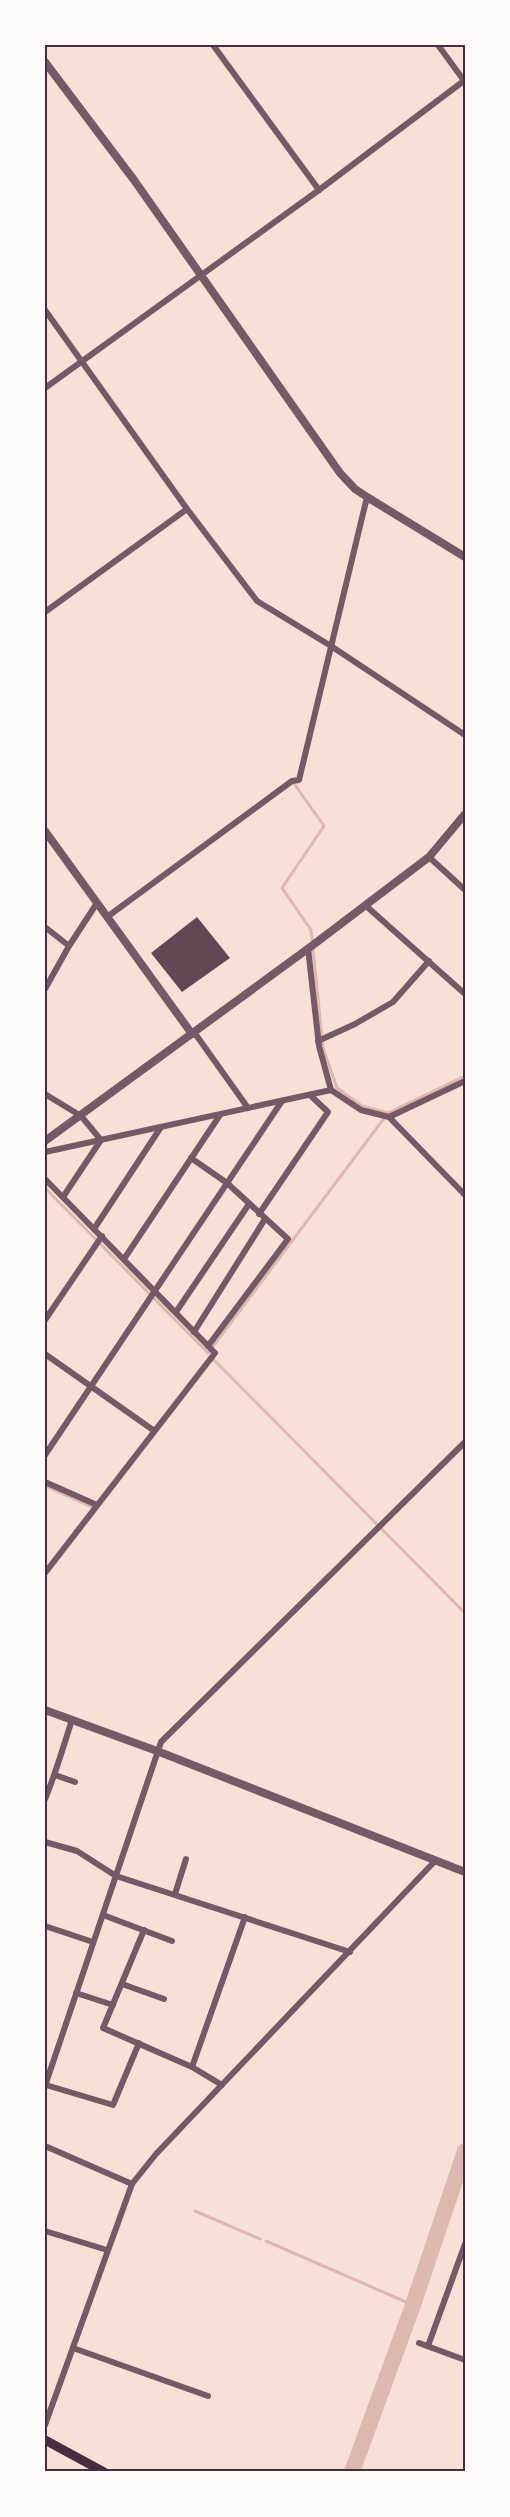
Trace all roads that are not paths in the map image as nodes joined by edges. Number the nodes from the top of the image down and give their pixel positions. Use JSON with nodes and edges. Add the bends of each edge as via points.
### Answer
{"nodes":[{"id":1,"x":213,"y":45,"type":"edge"},
{"id":2,"x":438,"y":45,"type":"edge"},
{"id":3,"x":45,"y":62,"type":"edge"},
{"id":4,"x":465,"y":81,"type":"edge"},
{"id":5,"x":320,"y":190,"type":"junction"},
{"id":6,"x":201,"y":275,"type":"junction"},
{"id":7,"x":45,"y":310,"type":"edge"},
{"id":8,"x":82,"y":361,"type":"junction"},
{"id":9,"x":45,"y":388,"type":"edge"},
{"id":10,"x":367,"y":497,"type":"junction"},
{"id":11,"x":187,"y":509,"type":"junction"},
{"id":12,"x":465,"y":556,"type":"edge"},
{"id":13,"x":45,"y":612,"type":"edge"},
{"id":14,"x":331,"y":646,"type":"junction"},
{"id":15,"x":465,"y":735,"type":"edge"},
{"id":16,"x":465,"y":814,"type":"edge"},
{"id":17,"x":45,"y":831,"type":"edge"},
{"id":18,"x":429,"y":857,"type":"junction"},
{"id":19,"x":465,"y":890,"type":"edge"},
{"id":20,"x":97,"y":903,"type":"junction"},
{"id":21,"x":365,"y":905,"type":"junction"},
{"id":22,"x":107,"y":917,"type":"junction"},
{"id":23,"x":45,"y":927,"type":"edge"},
{"id":24,"x":69,"y":946,"type":"junction"},
{"id":25,"x":308,"y":948,"type":"junction"},
{"id":26,"x":429,"y":962,"type":"junction"},
{"id":27,"x":45,"y":989,"type":"edge"},
{"id":28,"x":465,"y":994,"type":"edge"},
{"id":29,"x":193,"y":1033,"type":"junction"},
{"id":30,"x":318,"y":1041,"type":"junction"},
{"id":31,"x":465,"y":1082,"type":"edge"},
{"id":32,"x":331,"y":1090,"type":"junction"},
{"id":33,"x":45,"y":1094,"type":"edge"},
{"id":34,"x":310,"y":1095,"type":"junction"},
{"id":35,"x":282,"y":1101,"type":"junction"},
{"id":36,"x":248,"y":1108,"type":"junction"},
{"id":37,"x":221,"y":1114,"type":"junction"},
{"id":38,"x":81,"y":1116,"type":"junction"},
{"id":39,"x":389,"y":1117,"type":"junction"},
{"id":40,"x":161,"y":1127,"type":"junction"},
{"id":41,"x":101,"y":1140,"type":"junction"},
{"id":42,"x":45,"y":1141,"type":"edge"},
{"id":43,"x":45,"y":1152,"type":"edge"},
{"id":44,"x":191,"y":1158,"type":"junction"},
{"id":45,"x":45,"y":1179,"type":"edge"},
{"id":46,"x":227,"y":1183,"type":"junction"},
{"id":47,"x":465,"y":1195,"type":"edge"},
{"id":48,"x":63,"y":1197,"type":"junction"},
{"id":49,"x":249,"y":1204,"type":"junction"},
{"id":50,"x":259,"y":1214,"type":"junction"},
{"id":51,"x":265,"y":1219,"type":"junction"},
{"id":52,"x":94,"y":1229,"type":"junction"},
{"id":53,"x":102,"y":1236,"type":"junction"},
{"id":54,"x":124,"y":1259,"type":"junction"},
{"id":55,"x":155,"y":1290,"type":"junction"},
{"id":56,"x":176,"y":1312,"type":"junction"},
{"id":57,"x":45,"y":1320,"type":"edge"},
{"id":58,"x":194,"y":1332,"type":"junction"},
{"id":59,"x":208,"y":1346,"type":"junction"},
{"id":60,"x":45,"y":1354,"type":"edge"},
{"id":61,"x":90,"y":1386,"type":"junction"},
{"id":62,"x":153,"y":1430,"type":"junction"},
{"id":63,"x":465,"y":1442,"type":"edge"},
{"id":64,"x":45,"y":1455,"type":"edge"},
{"id":65,"x":45,"y":1482,"type":"edge"},
{"id":66,"x":97,"y":1505,"type":"junction"},
{"id":67,"x":45,"y":1573,"type":"edge"},
{"id":68,"x":45,"y":1710,"type":"edge"},
{"id":69,"x":72,"y":1720,"type":"junction"},
{"id":70,"x":157,"y":1751,"type":"junction"},
{"id":71,"x":55,"y":1775,"type":"junction"},
{"id":72,"x":75,"y":1782,"type":"dead end"},
{"id":73,"x":45,"y":1799,"type":"edge"},
{"id":74,"x":45,"y":1842,"type":"edge"},
{"id":75,"x":186,"y":1859,"type":"dead end"},
{"id":76,"x":435,"y":1861,"type":"junction"},
{"id":77,"x":465,"y":1872,"type":"edge"},
{"id":78,"x":116,"y":1876,"type":"junction"},
{"id":79,"x":175,"y":1894,"type":"junction"},
{"id":80,"x":103,"y":1915,"type":"junction"},
{"id":81,"x":245,"y":1917,"type":"junction"},
{"id":82,"x":45,"y":1926,"type":"edge"},
{"id":83,"x":144,"y":1930,"type":"junction"},
{"id":84,"x":172,"y":1941,"type":"dead end"},
{"id":85,"x":93,"y":1942,"type":"junction"},
{"id":86,"x":350,"y":1952,"type":"junction"},
{"id":87,"x":122,"y":1984,"type":"junction"},
{"id":88,"x":76,"y":1993,"type":"junction"},
{"id":89,"x":164,"y":2000,"type":"dead end"},
{"id":90,"x":113,"y":2005,"type":"junction"},
{"id":91,"x":139,"y":2043,"type":"junction"},
{"id":92,"x":192,"y":2067,"type":"junction"},
{"id":93,"x":48,"y":2070,"type":"edge"},
{"id":94,"x":222,"y":2085,"type":"junction"},
{"id":95,"x":45,"y":2086,"type":"edge"},
{"id":96,"x":45,"y":2146,"type":"edge"},
{"id":97,"x":132,"y":2184,"type":"junction"},
{"id":98,"x":45,"y":2231,"type":"edge"},
{"id":99,"x":465,"y":2244,"type":"edge"},
{"id":100,"x":107,"y":2250,"type":"junction"},
{"id":101,"x":419,"y":2343,"type":"dead end"},
{"id":102,"x":428,"y":2346,"type":"junction"},
{"id":103,"x":73,"y":2348,"type":"junction"},
{"id":104,"x":465,"y":2360,"type":"edge"},
{"id":105,"x":208,"y":2396,"type":"dead end"},
{"id":106,"x":45,"y":2425,"type":"edge"},
{"id":107,"x":45,"y":2440,"type":"edge"},
{"id":108,"x":104,"y":2472,"type":"edge"}],
"edges":[{"from":1,"to":5,"type":"street"},
{"from":2,"to":4,"type":"street"},
{"from":3,"to":6,"type":"street"},
{"from":4,"to":5,"type":"street"},
{"from":5,"to":6,"type":"street"},
{"from":6,"to":8,"type":"street"},
{"from":6,"to":10,"type":"street","via":[[321,447],[355,489]]},
{"from":7,"to":8,"type":"street"},
{"from":8,"to":9,"type":"street"},
{"from":8,"to":11,"type":"street"},
{"from":10,"to":12,"type":"street"},
{"from":10,"to":14,"type":"street"},
{"from":11,"to":13,"type":"street"},
{"from":11,"to":14,"type":"street","via":[[257,601]]},
{"from":14,"to":15,"type":"street"},
{"from":14,"to":22,"type":"street","via":[[299,780],[292,781]]},
{"from":16,"to":18,"type":"street"},
{"from":17,"to":20,"type":"street"},
{"from":18,"to":19,"type":"street"},
{"from":18,"to":21,"type":"street"},
{"from":20,"to":22,"type":"street"},
{"from":20,"to":24,"type":"street"},
{"from":21,"to":25,"type":"street"},
{"from":21,"to":26,"type":"street"},
{"from":22,"to":29,"type":"street"},
{"from":23,"to":24,"type":"street"},
{"from":24,"to":27,"type":"street"},
{"from":25,"to":29,"type":"street"},
{"from":25,"to":30,"type":"street"},
{"from":26,"to":28,"type":"street"},
{"from":26,"to":30,"type":"street","via":[[393,1002]]},
{"from":29,"to":36,"type":"street"},
{"from":29,"to":38,"type":"street"},
{"from":30,"to":32,"type":"street"},
{"from":31,"to":39,"type":"street"},
{"from":32,"to":34,"type":"street"},
{"from":32,"to":39,"type":"street","via":[[361,1110]]},
{"from":33,"to":38,"type":"street"},
{"from":34,"to":35,"type":"street"},
{"from":34,"to":50,"type":"street","via":[[328,1112]]},
{"from":35,"to":36,"type":"street"},
{"from":35,"to":46,"type":"street"},
{"from":36,"to":37,"type":"street"},
{"from":37,"to":40,"type":"street"},
{"from":37,"to":44,"type":"street"},
{"from":38,"to":41,"type":"street"},
{"from":38,"to":42,"type":"street"},
{"from":39,"to":47,"type":"street"},
{"from":40,"to":41,"type":"street"},
{"from":40,"to":52,"type":"street"},
{"from":41,"to":43,"type":"street"},
{"from":41,"to":48,"type":"street"},
{"from":44,"to":46,"type":"street"},
{"from":44,"to":54,"type":"street"},
{"from":45,"to":48,"type":"street"},
{"from":46,"to":49,"type":"street"},
{"from":46,"to":55,"type":"street"},
{"from":48,"to":52,"type":"street"},
{"from":49,"to":50,"type":"street"},
{"from":49,"to":56,"type":"street"},
{"from":50,"to":51,"type":"street"},
{"from":51,"to":58,"type":"street"},
{"from":51,"to":59,"type":"street","via":[[288,1239]]},
{"from":52,"to":53,"type":"street"},
{"from":53,"to":54,"type":"street"},
{"from":53,"to":57,"type":"street"},
{"from":54,"to":55,"type":"street"},
{"from":55,"to":56,"type":"street"},
{"from":55,"to":61,"type":"street"},
{"from":56,"to":58,"type":"street"},
{"from":58,"to":59,"type":"street"},
{"from":59,"to":62,"type":"street","via":[[215,1353]]},
{"from":60,"to":61,"type":"street"},
{"from":61,"to":62,"type":"street"},
{"from":61,"to":64,"type":"street"},
{"from":62,"to":66,"type":"street"},
{"from":63,"to":70,"type":"street","via":[[161,1742]]},
{"from":65,"to":66,"type":"street"},
{"from":66,"to":67,"type":"street"},
{"from":68,"to":69,"type":"street"},
{"from":69,"to":70,"type":"street"},
{"from":69,"to":71,"type":"street"},
{"from":70,"to":76,"type":"street"},
{"from":70,"to":78,"type":"street"},
{"from":71,"to":72,"type":"street"},
{"from":71,"to":73,"type":"street"},
{"from":74,"to":78,"type":"street","via":[[77,1851]]},
{"from":75,"to":79,"type":"street"},
{"from":76,"to":77,"type":"street"},
{"from":76,"to":86,"type":"street"},
{"from":78,"to":79,"type":"street"},
{"from":78,"to":80,"type":"street"},
{"from":79,"to":81,"type":"street"},
{"from":80,"to":83,"type":"street"},
{"from":80,"to":85,"type":"street"},
{"from":81,"to":86,"type":"street"},
{"from":81,"to":92,"type":"street"},
{"from":82,"to":85,"type":"street"},
{"from":83,"to":84,"type":"street"},
{"from":83,"to":87,"type":"street"},
{"from":85,"to":88,"type":"street"},
{"from":86,"to":94,"type":"street"},
{"from":87,"to":89,"type":"street"},
{"from":87,"to":90,"type":"street"},
{"from":88,"to":90,"type":"street"},
{"from":88,"to":93,"type":"street"},
{"from":90,"to":91,"type":"street","via":[[103,2028]]},
{"from":91,"to":92,"type":"street"},
{"from":91,"to":95,"type":"street","via":[[113,2105]]},
{"from":92,"to":94,"type":"street"},
{"from":93,"to":95,"type":"street"},
{"from":94,"to":97,"type":"street"},
{"from":96,"to":97,"type":"street"},
{"from":97,"to":100,"type":"street"},
{"from":98,"to":100,"type":"street"},
{"from":99,"to":102,"type":"street"},
{"from":100,"to":103,"type":"street"},
{"from":101,"to":102,"type":"street"},
{"from":102,"to":104,"type":"street"},
{"from":103,"to":105,"type":"street"},
{"from":103,"to":106,"type":"street"},
{"from":107,"to":108,"type":"main road"}]}
